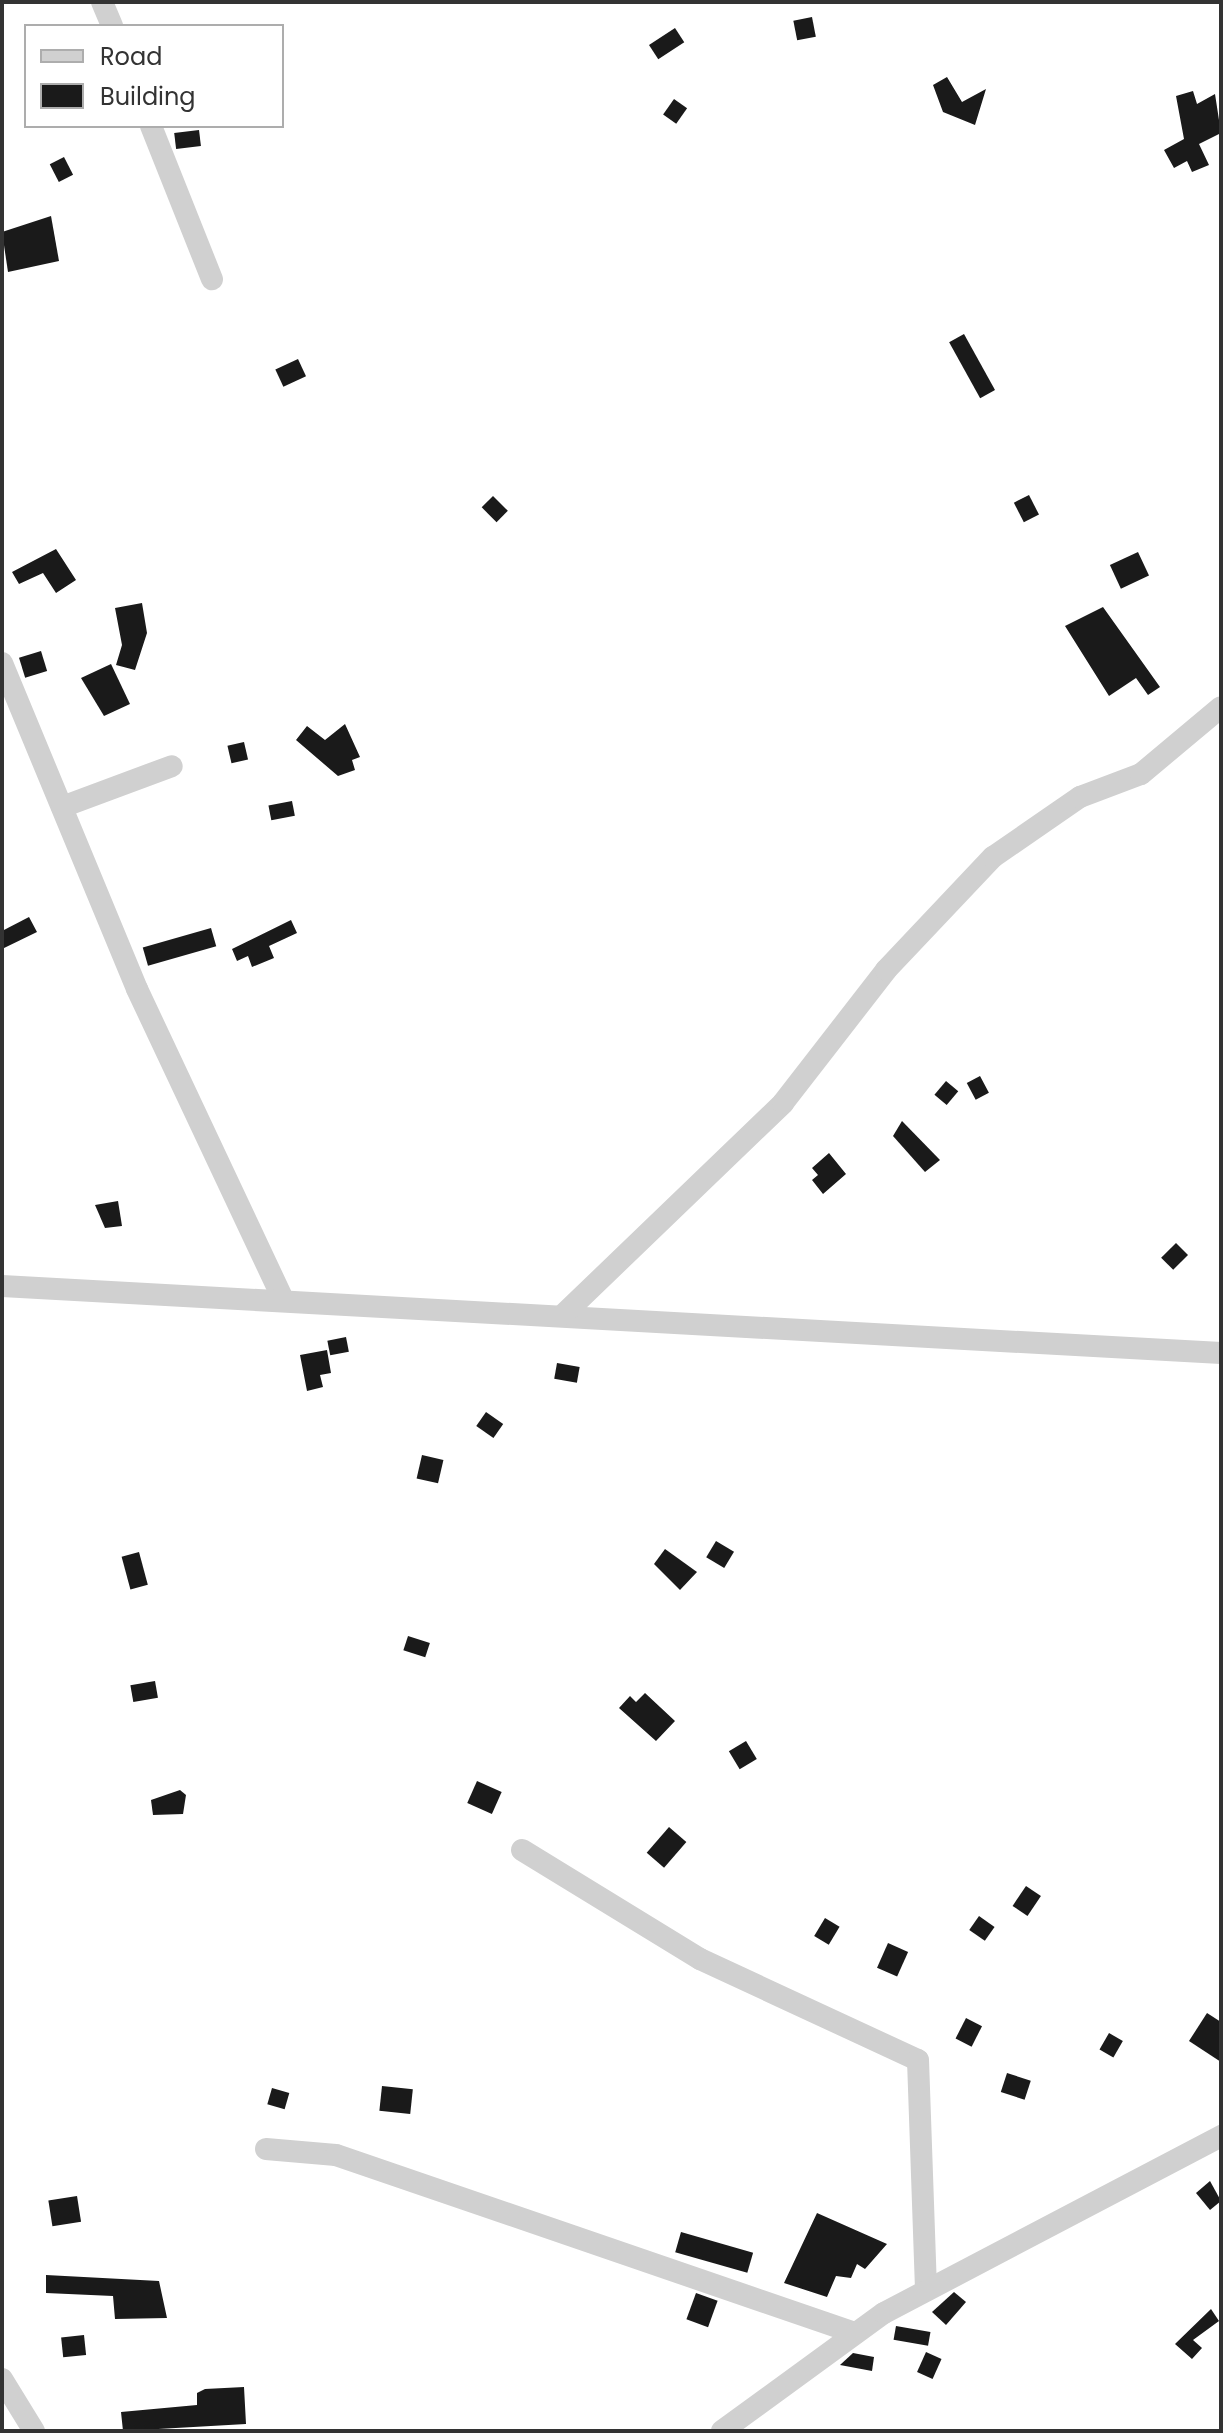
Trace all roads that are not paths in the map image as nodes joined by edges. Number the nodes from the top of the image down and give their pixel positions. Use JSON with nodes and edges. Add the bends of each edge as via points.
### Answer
{"nodes":[{"id":1,"x":102,"y":2,"type":"edge"},
{"id":2,"x":111,"y":24,"type":"edge"},
{"id":3,"x":152,"y":128,"type":"edge"},
{"id":4,"x":212,"y":279,"type":"dead end"},
{"id":5,"x":2,"y":663,"type":"edge"},
{"id":6,"x":1221,"y":707,"type":"edge"},
{"id":7,"x":172,"y":766,"type":"dead end"},
{"id":8,"x":62,"y":807,"type":"junction"},
{"id":9,"x":2,"y":1286,"type":"edge"},
{"id":10,"x":283,"y":1299,"type":"junction"},
{"id":11,"x":564,"y":1314,"type":"junction"},
{"id":12,"x":1221,"y":1353,"type":"edge"},
{"id":13,"x":522,"y":1850,"type":"dead end"},
{"id":14,"x":1221,"y":2136,"type":"edge"},
{"id":15,"x":266,"y":2149,"type":"dead end"},
{"id":16,"x":926,"y":2290,"type":"junction"},
{"id":17,"x":855,"y":2333,"type":"junction"},
{"id":18,"x":2,"y":2379,"type":"edge"},
{"id":19,"x":34,"y":2431,"type":"edge"},
{"id":20,"x":722,"y":2431,"type":"edge"}],
"edges":[{"from":1,"to":2,"type":"street"},
{"from":3,"to":4,"type":"street"},
{"from":5,"to":8,"type":"street"},
{"from":6,"to":11,"type":"street","via":[[1141,774],[1080,797],[993,857],[886,970],[783,1103]]},
{"from":7,"to":8,"type":"street"},
{"from":8,"to":10,"type":"street","via":[[137,989]]},
{"from":9,"to":10,"type":"street"},
{"from":10,"to":11,"type":"street"},
{"from":11,"to":12,"type":"street","via":[[869,1337]]},
{"from":13,"to":16,"type":"street","via":[[700,1959],[918,2060]]},
{"from":14,"to":16,"type":"street"},
{"from":15,"to":17,"type":"street","via":[[336,2155]]},
{"from":16,"to":17,"type":"street"},
{"from":17,"to":20,"type":"street"},
{"from":18,"to":19,"type":"street"}]}
